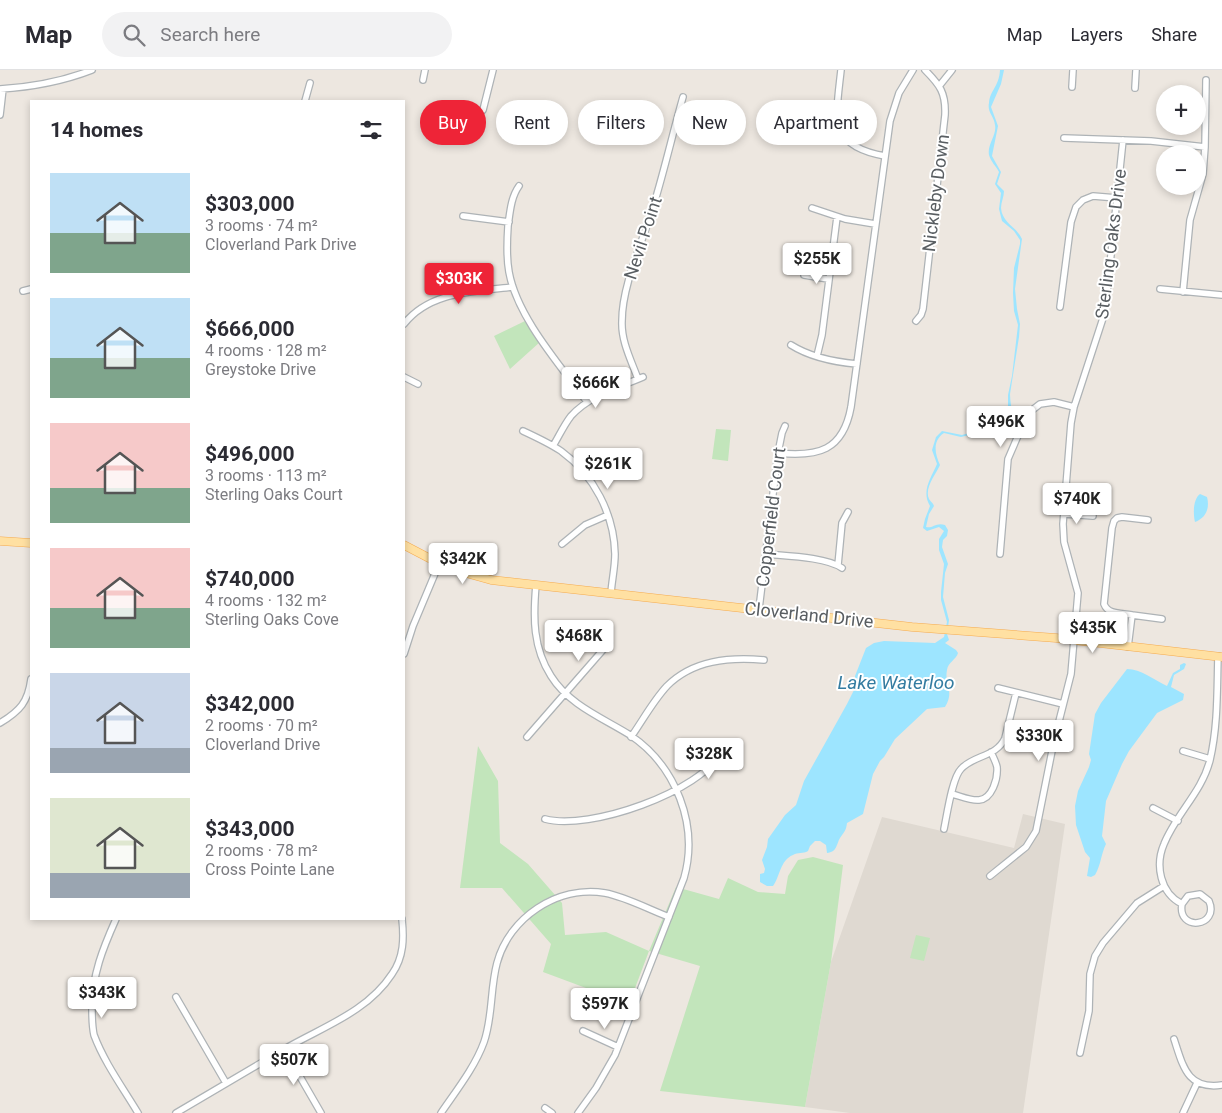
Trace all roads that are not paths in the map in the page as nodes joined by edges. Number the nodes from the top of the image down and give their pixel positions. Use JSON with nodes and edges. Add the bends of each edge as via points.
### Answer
{"nodes":[{"id":1,"x":92,"y":70,"type":"edge"},
{"id":2,"x":425,"y":70,"type":"edge"},
{"id":3,"x":493,"y":70,"type":"edge"},
{"id":4,"x":842,"y":70,"type":"edge"},
{"id":5,"x":913,"y":70,"type":"edge"},
{"id":6,"x":925,"y":70,"type":"edge"},
{"id":7,"x":952,"y":70,"type":"edge"},
{"id":8,"x":1073,"y":70,"type":"edge"},
{"id":9,"x":1136,"y":70,"type":"edge"},
{"id":10,"x":423,"y":80,"type":"dead end"},
{"id":11,"x":1206,"y":80,"type":"dead end"},
{"id":12,"x":310,"y":83,"type":"dead end"},
{"id":13,"x":940,"y":85,"type":"junction"},
{"id":14,"x":1072,"y":87,"type":"dead end"},
{"id":15,"x":1135,"y":88,"type":"dead end"},
{"id":16,"x":2,"y":89,"type":"edge"},
{"id":17,"x":683,"y":97,"type":"dead end"},
{"id":18,"x":304,"y":100,"type":"edge"},
{"id":19,"x":486,"y":100,"type":"edge"},
{"id":20,"x":0,"y":115,"type":"edge"},
{"id":21,"x":1064,"y":138,"type":"dead end"},
{"id":22,"x":1123,"y":140,"type":"junction"},
{"id":23,"x":1182,"y":145,"type":"edge"},
{"id":24,"x":1205,"y":145,"type":"edge"},
{"id":25,"x":885,"y":156,"type":"junction"},
{"id":26,"x":519,"y":186,"type":"dead end"},
{"id":27,"x":1198,"y":195,"type":"edge"},
{"id":28,"x":1117,"y":198,"type":"junction"},
{"id":29,"x":812,"y":208,"type":"dead end"},
{"id":30,"x":463,"y":216,"type":"dead end"},
{"id":31,"x":837,"y":217,"type":"junction"},
{"id":32,"x":509,"y":222,"type":"junction"},
{"id":33,"x":875,"y":224,"type":"junction"},
{"id":34,"x":804,"y":275,"type":"dead end"},
{"id":35,"x":828,"y":279,"type":"junction"},
{"id":36,"x":512,"y":287,"type":"junction"},
{"id":37,"x":30,"y":289,"type":"edge"},
{"id":38,"x":1160,"y":289,"type":"dead end"},
{"id":39,"x":24,"y":291,"type":"dead end"},
{"id":40,"x":1183,"y":292,"type":"junction"},
{"id":41,"x":1222,"y":295,"type":"edge"},
{"id":42,"x":1060,"y":307,"type":"dead end"},
{"id":43,"x":916,"y":321,"type":"dead end"},
{"id":44,"x":405,"y":323,"type":"edge"},
{"id":45,"x":791,"y":345,"type":"dead end"},
{"id":46,"x":817,"y":356,"type":"junction"},
{"id":47,"x":857,"y":364,"type":"junction"},
{"id":48,"x":405,"y":378,"type":"edge"},
{"id":49,"x":418,"y":384,"type":"dead end"},
{"id":50,"x":587,"y":402,"type":"junction"},
{"id":51,"x":1074,"y":407,"type":"junction"},
{"id":52,"x":785,"y":426,"type":"dead end"},
{"id":53,"x":523,"y":431,"type":"dead end"},
{"id":54,"x":553,"y":446,"type":"junction"},
{"id":55,"x":778,"y":453,"type":"junction"},
{"id":56,"x":848,"y":512,"type":"dead end"},
{"id":57,"x":1064,"y":514,"type":"junction"},
{"id":58,"x":608,"y":515,"type":"junction"},
{"id":59,"x":1092,"y":516,"type":"dead end"},
{"id":60,"x":1148,"y":520,"type":"dead end"},
{"id":61,"x":0,"y":541,"type":"edge"},
{"id":62,"x":30,"y":543,"type":"edge"},
{"id":63,"x":562,"y":544,"type":"dead end"},
{"id":64,"x":405,"y":546,"type":"edge"},
{"id":65,"x":766,"y":554,"type":"junction"},
{"id":66,"x":1000,"y":554,"type":"dead end"},
{"id":67,"x":439,"y":564,"type":"junction"},
{"id":68,"x":536,"y":585,"type":"junction"},
{"id":69,"x":611,"y":593,"type":"junction"},
{"id":70,"x":759,"y":609,"type":"junction"},
{"id":71,"x":1132,"y":615,"type":"junction"},
{"id":72,"x":1162,"y":619,"type":"dead end"},
{"id":73,"x":1075,"y":641,"type":"junction"},
{"id":74,"x":608,"y":644,"type":"dead end"},
{"id":75,"x":1128,"y":647,"type":"junction"},
{"id":76,"x":405,"y":651,"type":"edge"},
{"id":77,"x":1220,"y":656,"type":"edge"},
{"id":78,"x":764,"y":660,"type":"dead end"},
{"id":79,"x":30,"y":685,"type":"edge"},
{"id":80,"x":998,"y":688,"type":"dead end"},
{"id":81,"x":566,"y":693,"type":"junction"},
{"id":82,"x":1016,"y":693,"type":"junction"},
{"id":83,"x":1063,"y":704,"type":"junction"},
{"id":84,"x":0,"y":723,"type":"edge"},
{"id":85,"x":527,"y":736,"type":"dead end"},
{"id":86,"x":632,"y":736,"type":"junction"},
{"id":87,"x":1183,"y":751,"type":"dead end"},
{"id":88,"x":722,"y":752,"type":"dead end"},
{"id":89,"x":991,"y":752,"type":"junction"},
{"id":90,"x":1210,"y":760,"type":"junction"},
{"id":91,"x":676,"y":790,"type":"junction"},
{"id":92,"x":952,"y":794,"type":"junction"},
{"id":93,"x":1153,"y":808,"type":"dead end"},
{"id":94,"x":546,"y":820,"type":"dead end"},
{"id":95,"x":1178,"y":821,"type":"junction"},
{"id":96,"x":944,"y":828,"type":"dead end"},
{"id":97,"x":990,"y":876,"type":"dead end"},
{"id":98,"x":1164,"y":886,"type":"junction"},
{"id":99,"x":1182,"y":904,"type":"junction"},
{"id":100,"x":668,"y":917,"type":"junction"},
{"id":101,"x":116,"y":920,"type":"edge"},
{"id":102,"x":402,"y":920,"type":"edge"},
{"id":103,"x":176,"y":998,"type":"dead end"},
{"id":104,"x":583,"y":1031,"type":"dead end"},
{"id":105,"x":1174,"y":1039,"type":"dead end"},
{"id":106,"x":618,"y":1047,"type":"junction"},
{"id":107,"x":284,"y":1050,"type":"junction"},
{"id":108,"x":1080,"y":1053,"type":"dead end"},
{"id":109,"x":226,"y":1083,"type":"junction"},
{"id":110,"x":1197,"y":1083,"type":"junction"},
{"id":111,"x":1222,"y":1085,"type":"edge"},
{"id":112,"x":545,"y":1108,"type":"dead end"},
{"id":113,"x":138,"y":1113,"type":"edge"},
{"id":114,"x":176,"y":1113,"type":"edge"},
{"id":115,"x":321,"y":1113,"type":"edge"},
{"id":116,"x":441,"y":1113,"type":"edge"},
{"id":117,"x":552,"y":1113,"type":"edge"},
{"id":118,"x":578,"y":1113,"type":"edge"},
{"id":119,"x":1183,"y":1113,"type":"edge"}],
"edges":[{"from":1,"to":16,"type":"street","via":[[48,84]]},
{"from":2,"to":10,"type":"street"},
{"from":3,"to":19,"type":"street"},
{"from":4,"to":25,"type":"street","via":[[837,112],[840,130],[851,145]]},
{"from":5,"to":25,"type":"street","via":[[894,107]]},
{"from":6,"to":13,"type":"street"},
{"from":7,"to":13,"type":"street"},
{"from":8,"to":14,"type":"street"},
{"from":9,"to":15,"type":"street"},
{"from":11,"to":24,"type":"street"},
{"from":12,"to":18,"type":"street"},
{"from":13,"to":43,"type":"street","name":"Nickleby Down","via":[[946,115],[923,309]]},
{"from":16,"to":20,"type":"street"},
{"from":17,"to":50,"type":"street","name":"Nevil Point","via":[[623,302],[624,338],[640,378]]},
{"from":21,"to":22,"type":"street"},
{"from":22,"to":23,"type":"street"},
{"from":22,"to":28,"type":"street","name":"Sterling Oaks Drive"},
{"from":25,"to":33,"type":"street"},
{"from":26,"to":32,"type":"street","via":[[513,196]]},
{"from":27,"to":40,"type":"street","via":[[1190,220]]},
{"from":28,"to":42,"type":"street","via":[[1093,196],[1076,207],[1071,222]]},
{"from":28,"to":51,"type":"street","name":"Sterling Oaks Drive","via":[[1105,312]]},
{"from":29,"to":31,"type":"street"},
{"from":30,"to":32,"type":"street"},
{"from":31,"to":33,"type":"street"},
{"from":31,"to":35,"type":"street"},
{"from":32,"to":36,"type":"street","via":[[507,260]]},
{"from":33,"to":47,"type":"street"},
{"from":34,"to":35,"type":"street"},
{"from":35,"to":46,"type":"street"},
{"from":36,"to":44,"type":"street","via":[[440,298],[421,308]]},
{"from":36,"to":50,"type":"street","via":[[531,324]]},
{"from":37,"to":39,"type":"street"},
{"from":38,"to":40,"type":"street"},
{"from":40,"to":41,"type":"street"},
{"from":45,"to":46,"type":"street"},
{"from":46,"to":47,"type":"street"},
{"from":47,"to":55,"type":"street","via":[[848,419],[836,441],[820,452]]},
{"from":48,"to":49,"type":"street"},
{"from":50,"to":54,"type":"street","via":[[570,418]]},
{"from":51,"to":57,"type":"street","name":"Sterling Oaks Drive"},
{"from":51,"to":66,"type":"street","via":[[1054,402],[1040,404],[1031,411],[1017,438],[1008,459]]},
{"from":52,"to":55,"type":"street","name":"Copperfield Court"},
{"from":53,"to":54,"type":"street"},
{"from":54,"to":58,"type":"street","via":[[586,476],[598,492]]},
{"from":55,"to":65,"type":"street","name":"Copperfield Court"},
{"from":56,"to":65,"type":"street","via":[[842,523],[840,566]]},
{"from":57,"to":59,"type":"street"},
{"from":57,"to":73,"type":"street","name":"Sterling Oaks Drive","via":[[1064,538],[1078,593]]},
{"from":58,"to":63,"type":"street","via":[[584,525]]},
{"from":58,"to":69,"type":"street","via":[[615,555]]},
{"from":60,"to":71,"type":"street","via":[[1120,518],[1114,521],[1112,528],[1104,606],[1111,612]]},
{"from":61,"to":62,"type":"main road"},
{"from":64,"to":67,"type":"main road","name":"Cloverland Drive"},
{"from":65,"to":70,"type":"street","name":"Copperfield Court"},
{"from":67,"to":68,"type":"main road","name":"Cloverland Drive","via":[[484,579]]},
{"from":67,"to":76,"type":"street"},
{"from":68,"to":69,"type":"main road","name":"Cloverland Drive"},
{"from":68,"to":81,"type":"street","via":[[534,617],[537,645],[552,677]]},
{"from":69,"to":70,"type":"main road","name":"Cloverland Drive"},
{"from":70,"to":73,"type":"main road","name":"Cloverland Drive"},
{"from":71,"to":72,"type":"street"},
{"from":71,"to":75,"type":"street"},
{"from":73,"to":75,"type":"main road","name":"Cloverland Drive"},
{"from":73,"to":83,"type":"street","name":"Sterling Oaks Drive"},
{"from":74,"to":81,"type":"street"},
{"from":75,"to":77,"type":"main road","name":"Cloverland Drive"},
{"from":77,"to":90,"type":"street","via":[[1215,735]]},
{"from":78,"to":86,"type":"street","via":[[724,659],[690,670],[664,690]]},
{"from":79,"to":84,"type":"street","via":[[23,704]]},
{"from":80,"to":82,"type":"street"},
{"from":81,"to":85,"type":"street"},
{"from":81,"to":86,"type":"street"},
{"from":82,"to":83,"type":"street"},
{"from":82,"to":89,"type":"street","via":[[1004,739]]},
{"from":83,"to":97,"type":"street","name":"Sterling Oaks Drive","via":[[1036,831],[1024,849]]},
{"from":86,"to":91,"type":"street","via":[[661,764]]},
{"from":87,"to":90,"type":"street"},
{"from":88,"to":91,"type":"street","via":[[714,763]]},
{"from":89,"to":92,"type":"street","via":[[961,768],[956,774]]},
{"from":89,"to":92,"type":"street","via":[[997,770],[989,796],[978,800]]},
{"from":90,"to":95,"type":"street","via":[[1200,786]]},
{"from":91,"to":94,"type":"street","via":[[598,818],[562,823]]},
{"from":91,"to":100,"type":"street","via":[[686,821],[688,855],[684,878]]},
{"from":92,"to":96,"type":"street"},
{"from":93,"to":95,"type":"street"},
{"from":95,"to":98,"type":"street","via":[[1161,854],[1160,871]]},
{"from":98,"to":99,"type":"street"},
{"from":98,"to":108,"type":"street","via":[[1137,903],[1095,956]]},
{"from":99,"to":99,"type":"street","via":[[1188,896],[1200,894],[1209,901],[1210,912],[1204,921],[1192,923],[1184,916]]},
{"from":100,"to":106,"type":"street"},
{"from":100,"to":116,"type":"street","via":[[611,895],[589,892],[559,897],[526,917],[510,934],[499,955],[483,1045]]},
{"from":101,"to":113,"type":"street","via":[[94,978],[92,1024],[101,1050]]},
{"from":102,"to":107,"type":"street","via":[[400,957],[381,989],[355,1011]]},
{"from":103,"to":109,"type":"street"},
{"from":104,"to":106,"type":"street"},
{"from":105,"to":110,"type":"street","via":[[1184,1069]]},
{"from":106,"to":118,"type":"street"},
{"from":107,"to":109,"type":"street"},
{"from":107,"to":115,"type":"street"},
{"from":109,"to":114,"type":"street"},
{"from":110,"to":111,"type":"street"},
{"from":110,"to":119,"type":"street"},
{"from":112,"to":117,"type":"street"}]}
